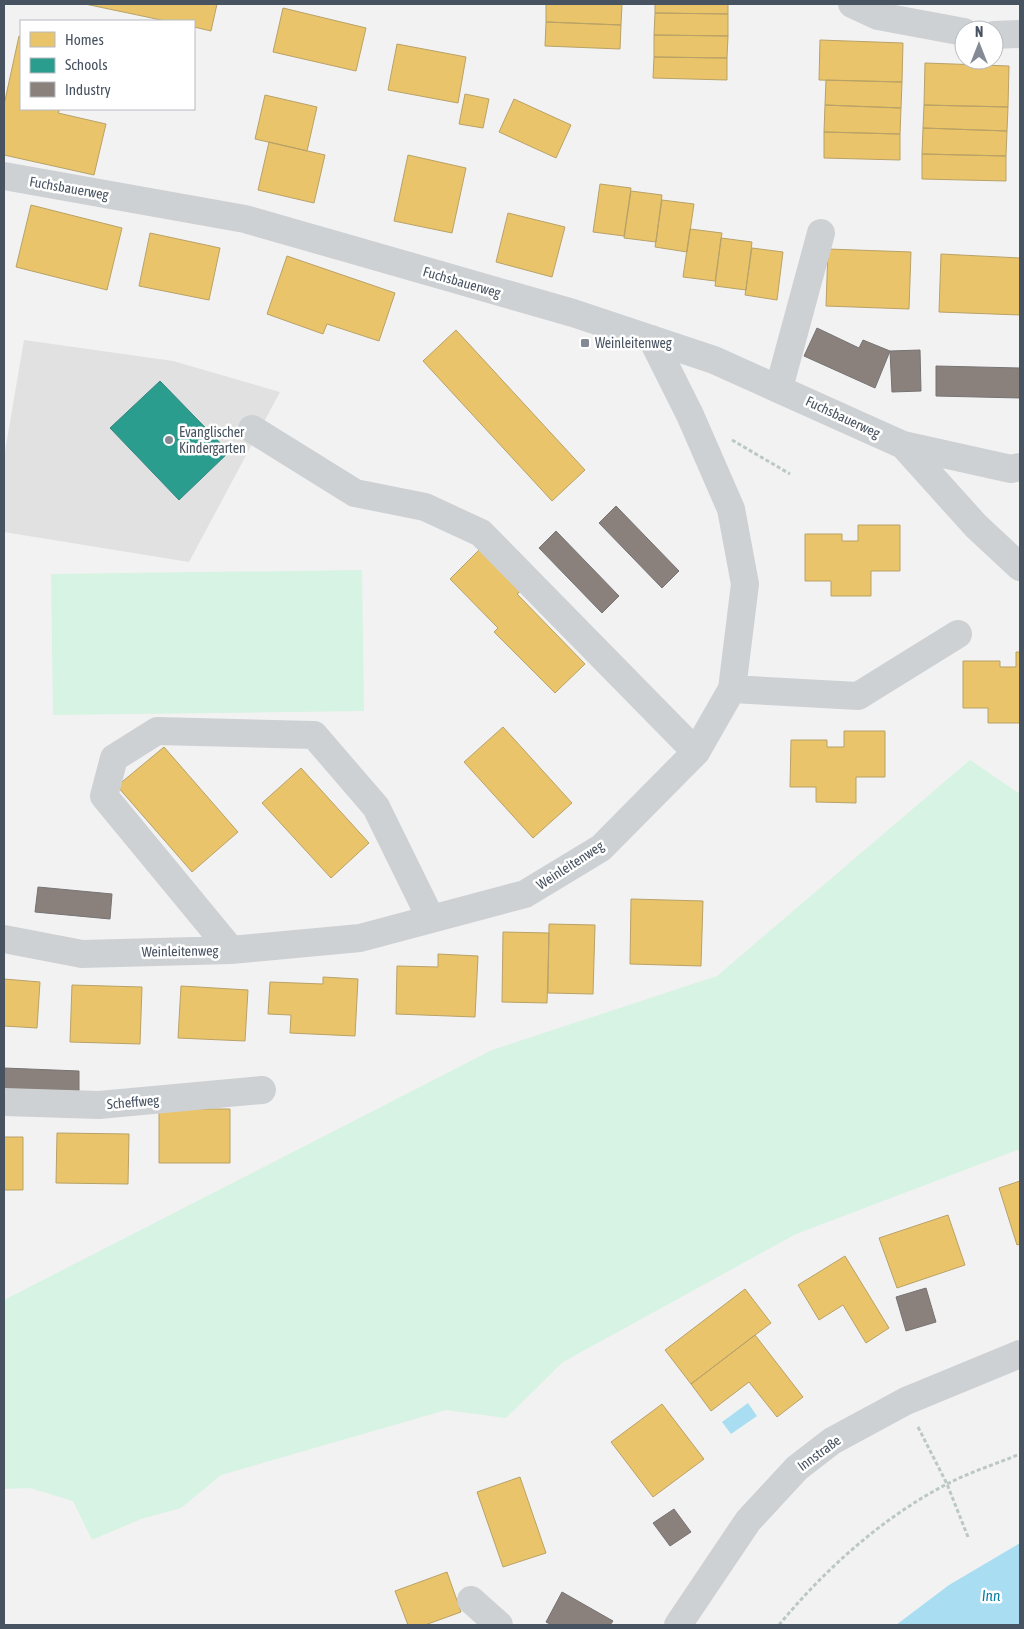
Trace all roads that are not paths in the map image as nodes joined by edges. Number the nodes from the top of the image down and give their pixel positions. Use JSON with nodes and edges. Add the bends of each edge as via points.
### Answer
{"nodes":[{"id":1,"x":852,"y":4,"type":"edge"},
{"id":2,"x":954,"y":30,"type":"edge"},
{"id":3,"x":1020,"y":34,"type":"edge"},
{"id":4,"x":1004,"y":35,"type":"edge"},
{"id":5,"x":4,"y":176,"type":"edge"},
{"id":6,"x":820,"y":233,"type":"dead end"},
{"id":7,"x":652,"y":339,"type":"junction"},
{"id":8,"x":779,"y":388,"type":"junction"},
{"id":9,"x":252,"y":429,"type":"dead end"},
{"id":10,"x":903,"y":445,"type":"junction"},
{"id":11,"x":1020,"y":467,"type":"edge"},
{"id":12,"x":1020,"y":568,"type":"edge"},
{"id":13,"x":958,"y":634,"type":"dead end"},
{"id":14,"x":732,"y":690,"type":"junction"},
{"id":15,"x":696,"y":752,"type":"junction"},
{"id":16,"x":431,"y":919,"type":"junction"},
{"id":17,"x":4,"y":939,"type":"edge"},
{"id":18,"x":231,"y":950,"type":"junction"},
{"id":19,"x":262,"y":1090,"type":"dead end"},
{"id":20,"x":4,"y":1102,"type":"edge"},
{"id":21,"x":1020,"y":1354,"type":"edge"},
{"id":22,"x":471,"y":1600,"type":"dead end"},
{"id":23,"x":498,"y":1625,"type":"edge"},
{"id":24,"x":678,"y":1625,"type":"edge"}],
"edges":[{"from":1,"to":2,"type":"street","via":[[878,16]]},
{"from":3,"to":4,"type":"street"},
{"from":5,"to":7,"type":"street","name":"Fuchsbauerweg","via":[[245,220]]},
{"from":6,"to":8,"type":"street"},
{"from":7,"to":8,"type":"street","name":"Fuchsbauerweg","via":[[714,360]]},
{"from":7,"to":14,"type":"street","name":"Weinleitenweg","via":[[731,509],[745,584]]},
{"from":8,"to":10,"type":"street","name":"Fuchsbauerweg"},
{"from":9,"to":15,"type":"street","via":[[355,493],[424,507],[481,533]]},
{"from":10,"to":11,"type":"street","name":"Fuchsbauerweg","via":[[1011,469]]},
{"from":10,"to":12,"type":"street","name":"Fuchsbauerweg","via":[[976,526]]},
{"from":13,"to":14,"type":"street","via":[[858,696]]},
{"from":14,"to":15,"type":"street","name":"Weinleitenweg"},
{"from":15,"to":16,"type":"street","name":"Weinleitenweg","via":[[601,848],[525,894]]},
{"from":16,"to":18,"type":"street","name":"Weinleitenweg","via":[[360,938]]},
{"from":16,"to":18,"type":"street","via":[[376,807],[314,736],[157,731],[114,758],[104,796]]},
{"from":17,"to":18,"type":"street","name":"Weinleitenweg","via":[[82,954]]},
{"from":19,"to":20,"type":"street","name":"Scheffweg","via":[[99,1105]]},
{"from":21,"to":24,"type":"street","name":"Innstraße","via":[[906,1401],[832,1441],[797,1468],[748,1522]]},
{"from":22,"to":23,"type":"street"}]}
